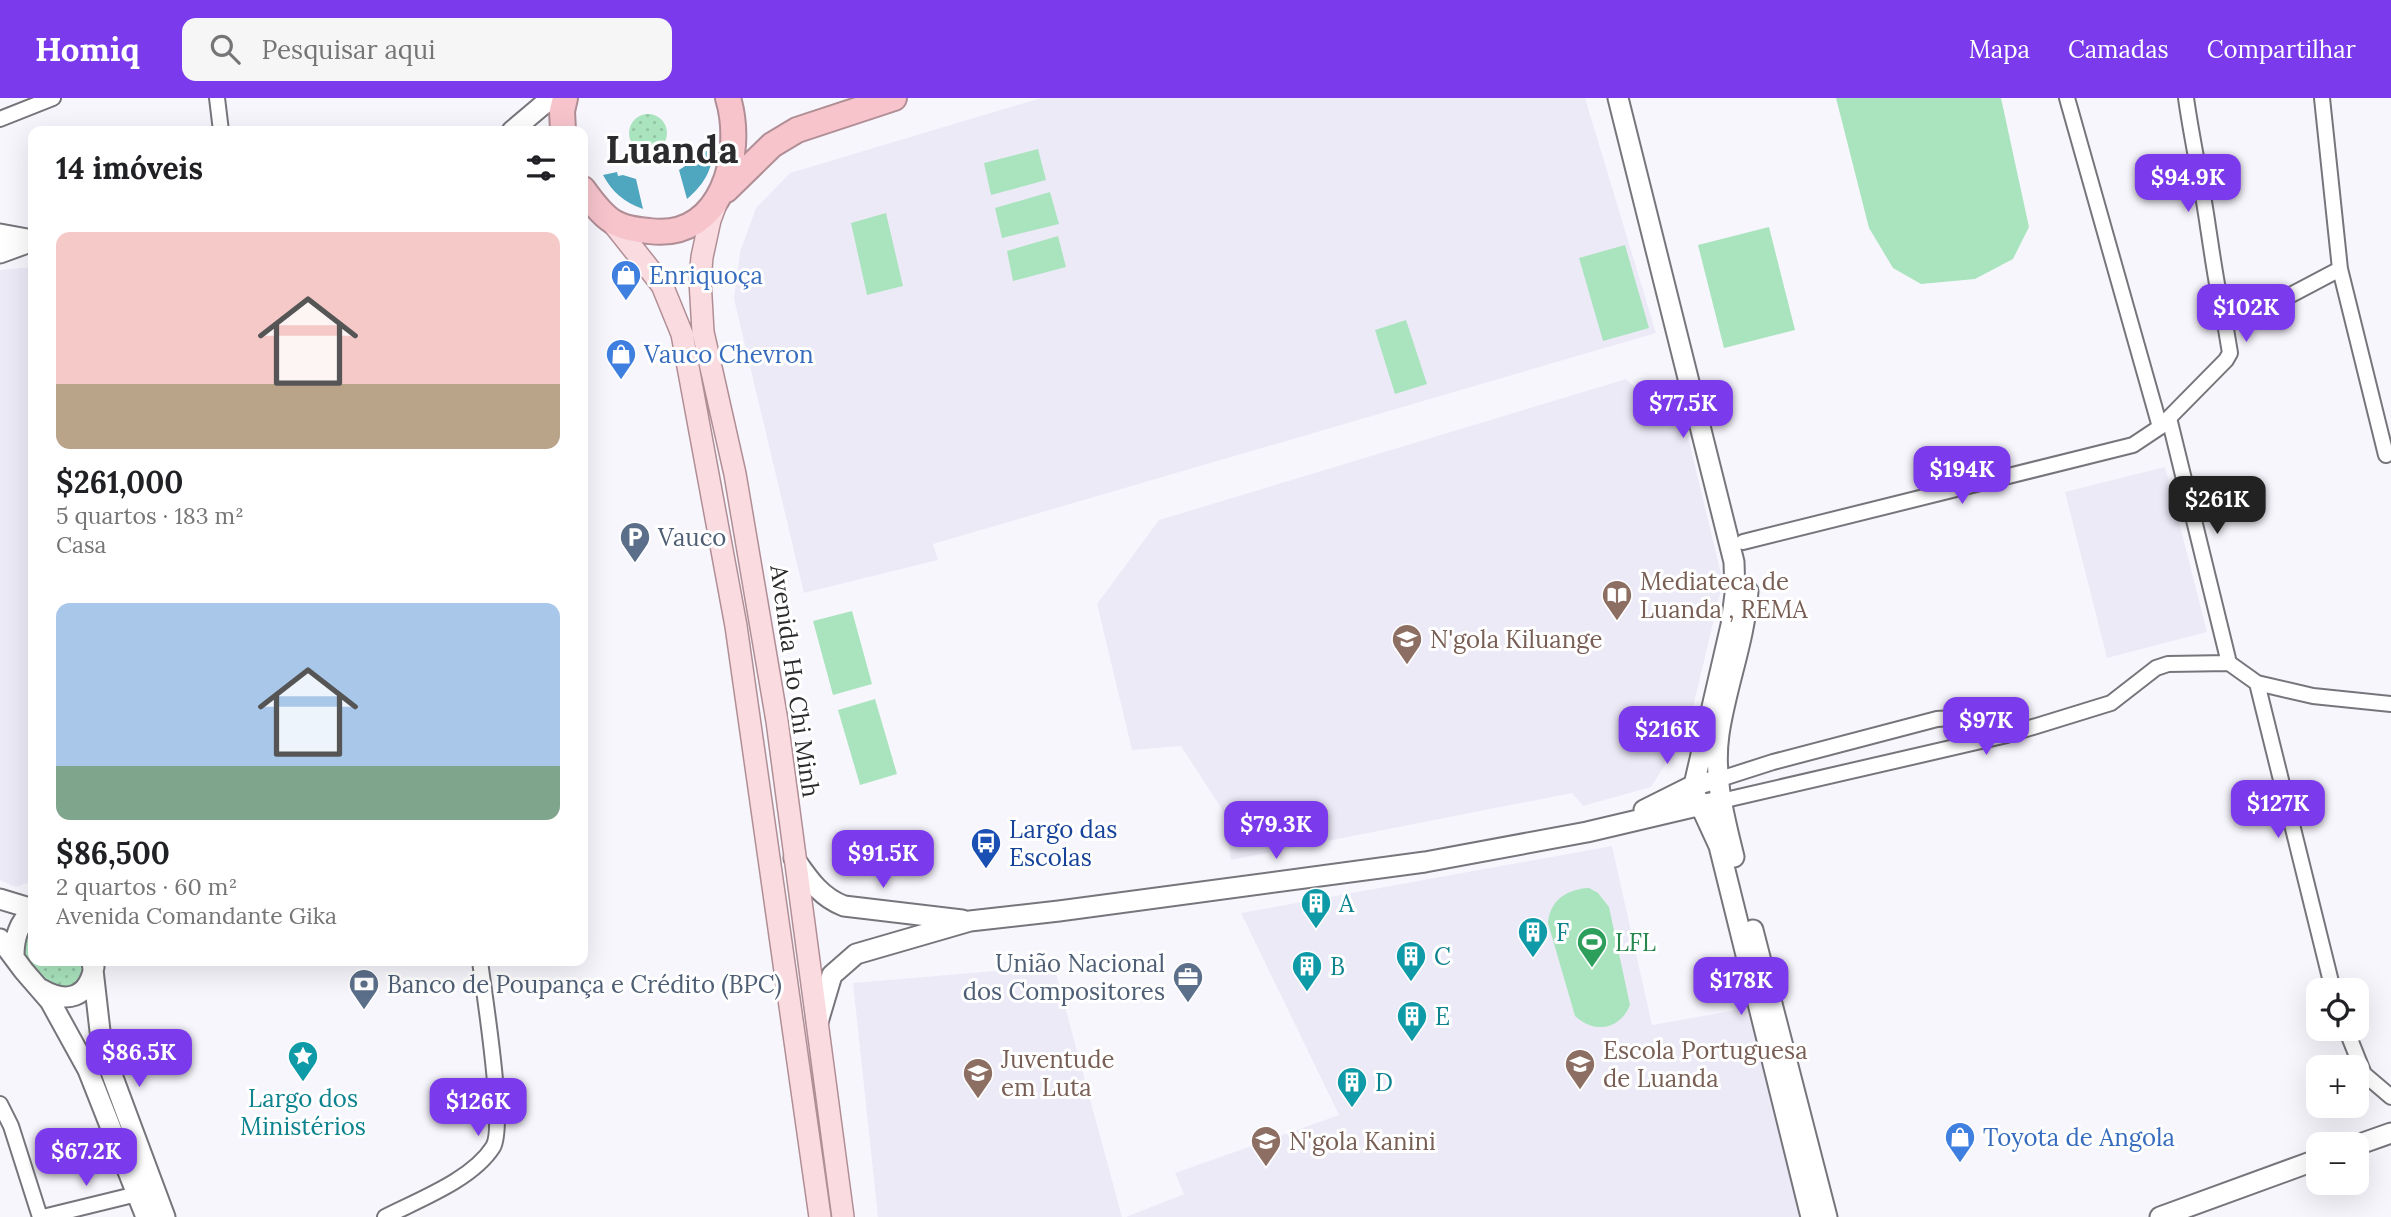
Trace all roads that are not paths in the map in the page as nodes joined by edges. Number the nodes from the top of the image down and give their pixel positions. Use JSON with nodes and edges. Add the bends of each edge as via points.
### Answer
{"nodes":[{"id":1,"x":53,"y":98,"type":"edge"},
{"id":2,"x":217,"y":98,"type":"edge"},
{"id":3,"x":551,"y":98,"type":"edge"},
{"id":4,"x":565,"y":98,"type":"edge"},
{"id":5,"x":728,"y":98,"type":"edge"},
{"id":6,"x":894,"y":98,"type":"edge"},
{"id":7,"x":1618,"y":98,"type":"edge"},
{"id":8,"x":1630,"y":98,"type":"edge"},
{"id":9,"x":2067,"y":98,"type":"edge"},
{"id":10,"x":2186,"y":98,"type":"edge"},
{"id":11,"x":2322,"y":98,"type":"edge"},
{"id":12,"x":0,"y":119,"type":"edge"},
{"id":13,"x":223,"y":126,"type":"edge"},
{"id":14,"x":518,"y":126,"type":"edge"},
{"id":15,"x":563,"y":126,"type":"edge"},
{"id":16,"x":588,"y":195,"type":"edge"},
{"id":17,"x":718,"y":198,"type":"junction"},
{"id":18,"x":588,"y":210,"type":"edge"},
{"id":19,"x":612,"y":222,"type":"junction"},
{"id":20,"x":0,"y":234,"type":"edge"},
{"id":21,"x":28,"y":239,"type":"edge"},
{"id":22,"x":28,"y":242,"type":"edge"},
{"id":23,"x":0,"y":253,"type":"edge"},
{"id":24,"x":2340,"y":269,"type":"junction"},
{"id":25,"x":2225,"y":323,"type":"junction"},
{"id":26,"x":2164,"y":423,"type":"junction"},
{"id":27,"x":2386,"y":455,"type":"dead end"},
{"id":28,"x":1744,"y":541,"type":"junction"},
{"id":29,"x":2229,"y":663,"type":"junction"},
{"id":30,"x":2257,"y":683,"type":"junction"},
{"id":31,"x":2391,"y":704,"type":"edge"},
{"id":32,"x":1986,"y":740,"type":"junction"},
{"id":33,"x":1702,"y":744,"type":"junction"},
{"id":34,"x":1717,"y":780,"type":"junction"},
{"id":35,"x":1694,"y":785,"type":"junction"},
{"id":36,"x":1721,"y":801,"type":"junction"},
{"id":37,"x":1700,"y":805,"type":"junction"},
{"id":38,"x":1653,"y":806,"type":"junction"},
{"id":39,"x":1587,"y":832,"type":"junction"},
{"id":40,"x":794,"y":858,"type":"junction"},
{"id":41,"x":0,"y":899,"type":"edge"},
{"id":42,"x":28,"y":907,"type":"edge"},
{"id":43,"x":28,"y":915,"type":"edge"},
{"id":44,"x":970,"y":921,"type":"junction"},
{"id":45,"x":0,"y":939,"type":"edge"},
{"id":46,"x":14,"y":956,"type":"junction"},
{"id":47,"x":93,"y":966,"type":"edge"},
{"id":48,"x":94,"y":966,"type":"edge"},
{"id":49,"x":481,"y":966,"type":"edge"},
{"id":50,"x":2330,"y":978,"type":"edge"},
{"id":51,"x":41,"y":989,"type":"junction"},
{"id":52,"x":816,"y":1027,"type":"junction"},
{"id":53,"x":2350,"y":1041,"type":"edge"},
{"id":54,"x":2391,"y":1097,"type":"edge"},
{"id":55,"x":0,"y":1104,"type":"edge"},
{"id":56,"x":2391,"y":1133,"type":"edge"},
{"id":57,"x":2369,"y":1141,"type":"edge"},
{"id":58,"x":2306,"y":1164,"type":"edge"},
{"id":59,"x":137,"y":1194,"type":"junction"},
{"id":60,"x":41,"y":1217,"type":"edge"},
{"id":61,"x":146,"y":1217,"type":"edge"},
{"id":62,"x":165,"y":1217,"type":"edge"},
{"id":63,"x":385,"y":1217,"type":"edge"},
{"id":64,"x":820,"y":1217,"type":"edge"},
{"id":65,"x":843,"y":1217,"type":"edge"},
{"id":66,"x":1811,"y":1217,"type":"edge"},
{"id":67,"x":1827,"y":1217,"type":"edge"},
{"id":68,"x":2160,"y":1217,"type":"edge"}],
"edges":[{"from":1,"to":12,"type":"street"},
{"from":2,"to":13,"type":"street"},
{"from":3,"to":14,"type":"street"},
{"from":4,"to":15,"type":"highway"},
{"from":5,"to":17,"type":"highway","via":[[734,149]]},
{"from":6,"to":17,"type":"highway","via":[[794,132],[751,163]]},
{"from":7,"to":33,"type":"street","via":[[1734,562],[1731,625]]},
{"from":8,"to":28,"type":"street"},
{"from":9,"to":26,"type":"street"},
{"from":10,"to":25,"type":"street"},
{"from":11,"to":24,"type":"street"},
{"from":16,"to":19,"type":"highway"},
{"from":17,"to":19,"type":"highway","via":[[703,217],[676,230],[657,232]]},
{"from":17,"to":40,"type":"main road","name":"Avenida Ho Chi Minh","via":[[702,257],[703,332],[749,549]]},
{"from":18,"to":19,"type":"street"},
{"from":19,"to":64,"type":"main road","name":"Avenida Ho Chi Minh","via":[[662,285],[682,334],[736,626]]},
{"from":20,"to":21,"type":"street"},
{"from":22,"to":23,"type":"street"},
{"from":24,"to":25,"type":"street"},
{"from":24,"to":27,"type":"street"},
{"from":25,"to":26,"type":"street","via":[[2230,352]]},
{"from":26,"to":28,"type":"street","via":[[2133,445]]},
{"from":26,"to":29,"type":"street"},
{"from":28,"to":34,"type":"street","via":[[1747,604],[1718,736]]},
{"from":29,"to":30,"type":"street"},
{"from":29,"to":32,"type":"street","via":[[2168,664],[2111,703]]},
{"from":30,"to":31,"type":"street","via":[[2313,696]]},
{"from":30,"to":50,"type":"street"},
{"from":32,"to":34,"type":"street","via":[[1964,721],[1937,719]]},
{"from":32,"to":36,"type":"street"},
{"from":33,"to":35,"type":"street"},
{"from":33,"to":38,"type":"street","via":[[1686,775]]},
{"from":34,"to":35,"type":"street"},
{"from":34,"to":36,"type":"street"},
{"from":35,"to":37,"type":"street"},
{"from":35,"to":38,"type":"street"},
{"from":36,"to":37,"type":"street"},
{"from":36,"to":67,"type":"street"},
{"from":37,"to":39,"type":"street"},
{"from":37,"to":66,"type":"street","via":[[1719,846]]},
{"from":38,"to":39,"type":"street"},
{"from":39,"to":44,"type":"street","via":[[1412,864]]},
{"from":40,"to":44,"type":"street","via":[[815,887],[835,903]]},
{"from":40,"to":52,"type":"main road","name":"Avenida Ho Chi Minh"},
{"from":41,"to":42,"type":"street"},
{"from":43,"to":46,"type":"street","via":[[16,934]]},
{"from":44,"to":52,"type":"street","via":[[856,954],[832,975]]},
{"from":45,"to":46,"type":"street"},
{"from":46,"to":51,"type":"street"},
{"from":47,"to":51,"type":"street","via":[[88,985],[79,994],[54,997]]},
{"from":48,"to":62,"type":"street","via":[[108,1064]]},
{"from":49,"to":63,"type":"street","via":[[497,1101],[495,1145],[461,1177]]},
{"from":51,"to":59,"type":"street","via":[[88,1070]]},
{"from":52,"to":65,"type":"main road","name":"Avenida Ho Chi Minh"},
{"from":53,"to":54,"type":"street","via":[[2364,1074]]},
{"from":55,"to":60,"type":"street"},
{"from":56,"to":57,"type":"street"},
{"from":58,"to":68,"type":"street"},
{"from":59,"to":60,"type":"street"},
{"from":59,"to":61,"type":"street"}]}
